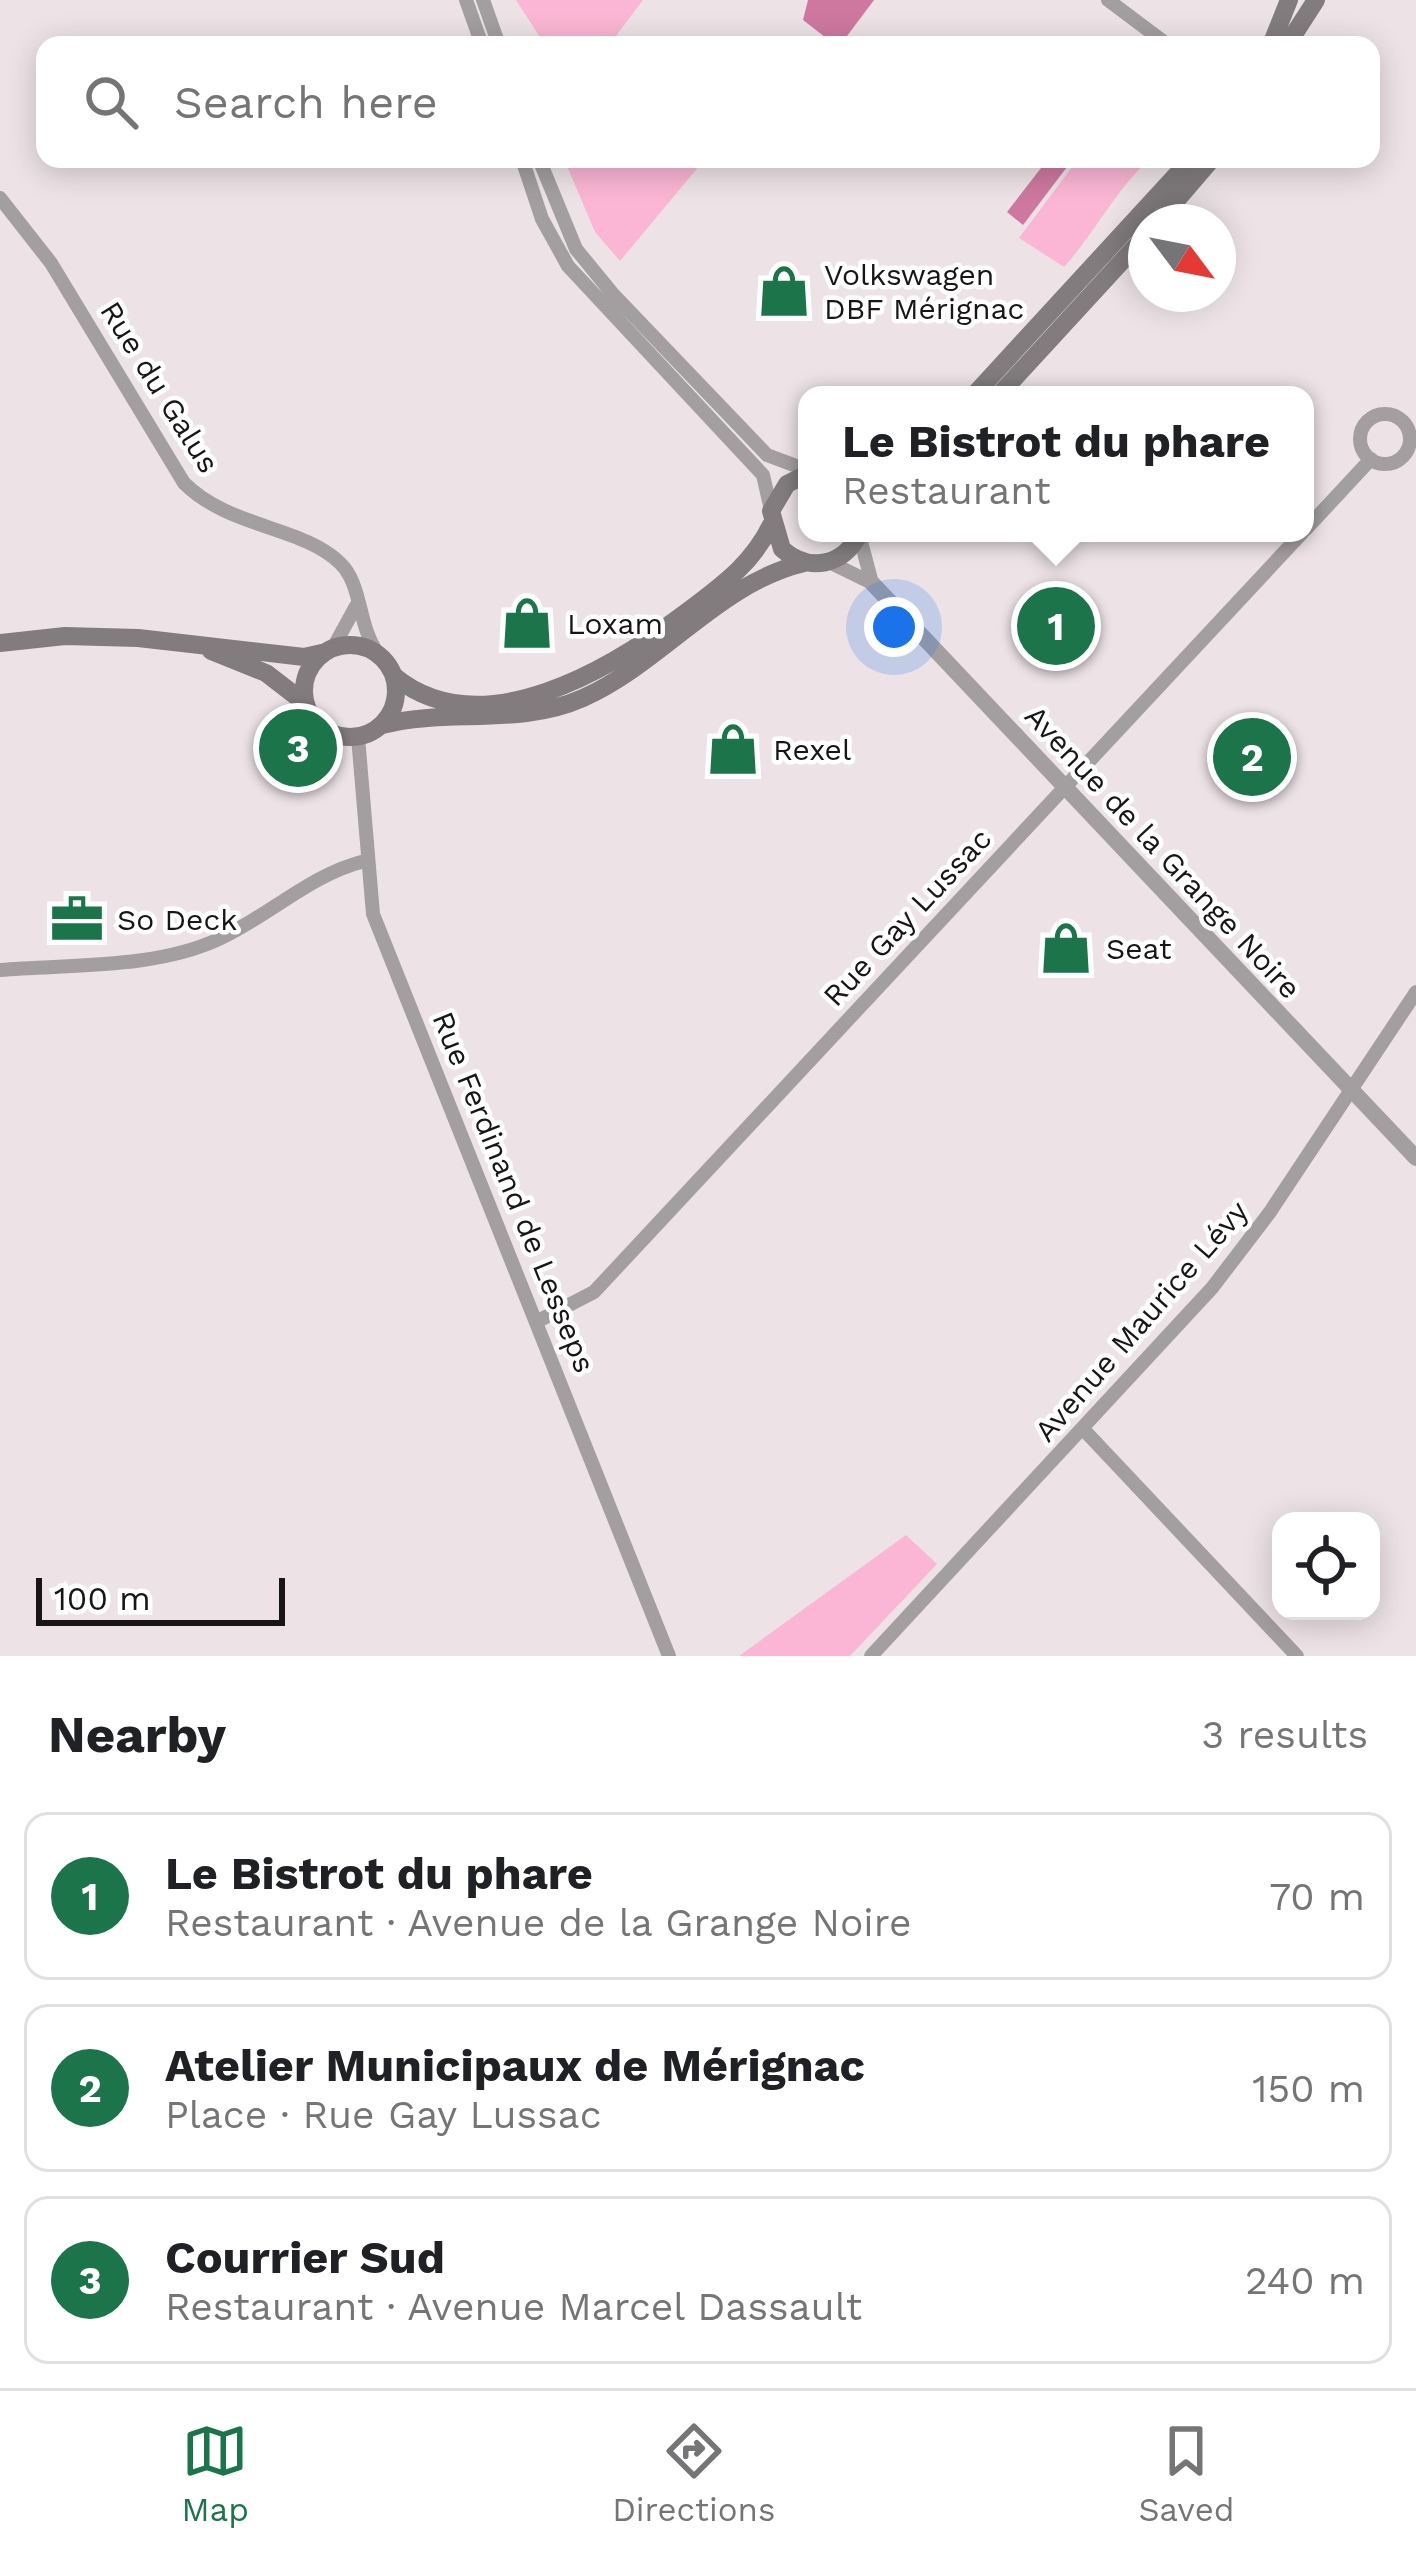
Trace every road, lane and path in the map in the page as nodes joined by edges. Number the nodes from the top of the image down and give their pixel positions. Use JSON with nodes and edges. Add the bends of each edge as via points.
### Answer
{"nodes":[{"id":1,"x":466,"y":0,"type":"edge"},
{"id":2,"x":483,"y":0,"type":"edge"},
{"id":3,"x":1108,"y":0,"type":"edge"},
{"id":4,"x":1289,"y":0,"type":"edge"},
{"id":5,"x":1316,"y":0,"type":"edge"},
{"id":6,"x":479,"y":36,"type":"edge"},
{"id":7,"x":496,"y":36,"type":"edge"},
{"id":8,"x":1156,"y":36,"type":"edge"},
{"id":9,"x":1275,"y":36,"type":"edge"},
{"id":10,"x":1293,"y":36,"type":"edge"},
{"id":11,"x":525,"y":168,"type":"edge"},
{"id":12,"x":543,"y":168,"type":"edge"},
{"id":13,"x":1183,"y":168,"type":"edge"},
{"id":14,"x":1204,"y":168,"type":"edge"},
{"id":15,"x":0,"y":198,"type":"edge"},
{"id":16,"x":1173,"y":204,"type":"edge"},
{"id":17,"x":1128,"y":255,"type":"edge"},
{"id":18,"x":982,"y":386,"type":"edge"},
{"id":19,"x":1007,"y":386,"type":"edge"},
{"id":20,"x":1371,"y":459,"type":"dead end"},
{"id":21,"x":798,"y":468,"type":"edge"},
{"id":22,"x":798,"y":477,"type":"edge"},
{"id":23,"x":771,"y":518,"type":"junction"},
{"id":24,"x":1314,"y":519,"type":"edge"},
{"id":25,"x":856,"y":542,"type":"edge"},
{"id":26,"x":862,"y":542,"type":"edge"},
{"id":27,"x":1293,"y":542,"type":"edge"},
{"id":28,"x":831,"y":562,"type":"junction"},
{"id":29,"x":804,"y":563,"type":"junction"},
{"id":30,"x":872,"y":583,"type":"junction"},
{"id":31,"x":356,"y":606,"type":"junction"},
{"id":32,"x":0,"y":643,"type":"edge"},
{"id":33,"x":202,"y":647,"type":"junction"},
{"id":34,"x":330,"y":650,"type":"junction"},
{"id":35,"x":379,"y":655,"type":"junction"},
{"id":36,"x":394,"y":676,"type":"junction"},
{"id":37,"x":305,"y":703,"type":"junction"},
{"id":38,"x":382,"y":724,"type":"junction"},
{"id":39,"x":358,"y":736,"type":"junction"},
{"id":40,"x":1065,"y":786,"type":"junction"},
{"id":41,"x":364,"y":861,"type":"junction"},
{"id":42,"x":0,"y":970,"type":"edge"},
{"id":43,"x":1416,"y":992,"type":"edge"},
{"id":44,"x":1352,"y":1090,"type":"junction"},
{"id":45,"x":1416,"y":1158,"type":"edge"},
{"id":46,"x":538,"y":1321,"type":"junction"},
{"id":47,"x":1085,"y":1431,"type":"junction"},
{"id":48,"x":669,"y":1656,"type":"edge"},
{"id":49,"x":871,"y":1656,"type":"edge"},
{"id":50,"x":1298,"y":1656,"type":"edge"}],
"edges":[{"from":1,"to":6,"type":"street"},
{"from":2,"to":7,"type":"street"},
{"from":3,"to":8,"type":"street"},
{"from":4,"to":9,"type":"main road"},
{"from":5,"to":10,"type":"main road"},
{"from":11,"to":23,"type":"street","via":[[568,266],[763,475]]},
{"from":12,"to":21,"type":"street","via":[[568,233],[612,293],[767,455]]},
{"from":13,"to":18,"type":"main road"},
{"from":14,"to":16,"type":"main road"},
{"from":15,"to":31,"type":"street","name":"Rue du Galus","via":[[51,263],[184,483],[216,509],[329,554],[350,576]]},
{"from":17,"to":19,"type":"main road"},
{"from":20,"to":24,"type":"street","name":"Rue Gay Lussac"},
{"from":22,"to":23,"type":"main road"},
{"from":23,"to":29,"type":"main road","via":[[782,549]]},
{"from":23,"to":36,"type":"main road","via":[[740,571],[633,652],[576,683],[516,699],[466,701],[428,698]]},
{"from":25,"to":28,"type":"main road"},
{"from":26,"to":30,"type":"street","name":"Avenue de la Grange Noire"},
{"from":27,"to":40,"type":"street","name":"Rue Gay Lussac"},
{"from":28,"to":29,"type":"main road"},
{"from":28,"to":30,"type":"street","name":"Avenue de la Grange Noire"},
{"from":29,"to":38,"type":"main road","via":[[750,583],[644,663],[572,703],[530,714]]},
{"from":30,"to":40,"type":"street","name":"Avenue de la Grange Noire"},
{"from":31,"to":34,"type":"street"},
{"from":31,"to":35,"type":"street","name":"Rue du Galus"},
{"from":32,"to":33,"type":"main road","via":[[96,636]]},
{"from":33,"to":34,"type":"main road","via":[[304,657]]},
{"from":33,"to":37,"type":"main road","via":[[266,673]]},
{"from":34,"to":35,"type":"main road","via":[[357,646]]},
{"from":34,"to":37,"type":"main road","via":[[307,674]]},
{"from":35,"to":36,"type":"main road"},
{"from":36,"to":38,"type":"main road","via":[[395,702]]},
{"from":37,"to":39,"type":"main road","via":[[320,726]]},
{"from":38,"to":39,"type":"main road"},
{"from":39,"to":41,"type":"street","name":"Rue Ferdinand de Lesseps"},
{"from":40,"to":44,"type":"street","name":"Avenue de la Grange Noire"},
{"from":40,"to":46,"type":"street","name":"Rue Gay Lussac","via":[[594,1292]]},
{"from":41,"to":42,"type":"street","via":[[338,867],[220,939],[179,954]]},
{"from":41,"to":46,"type":"street","name":"Rue Ferdinand de Lesseps","via":[[373,914]]},
{"from":43,"to":44,"type":"street","name":"Avenue Maurice Lévy"},
{"from":44,"to":45,"type":"street","name":"Avenue de la Grange Noire"},
{"from":44,"to":47,"type":"street","name":"Avenue Maurice Lévy","via":[[1213,1288]]},
{"from":46,"to":48,"type":"street","name":"Rue Ferdinand de Lesseps"},
{"from":47,"to":49,"type":"street","name":"Avenue Maurice Lévy"},
{"from":47,"to":50,"type":"street"}]}
